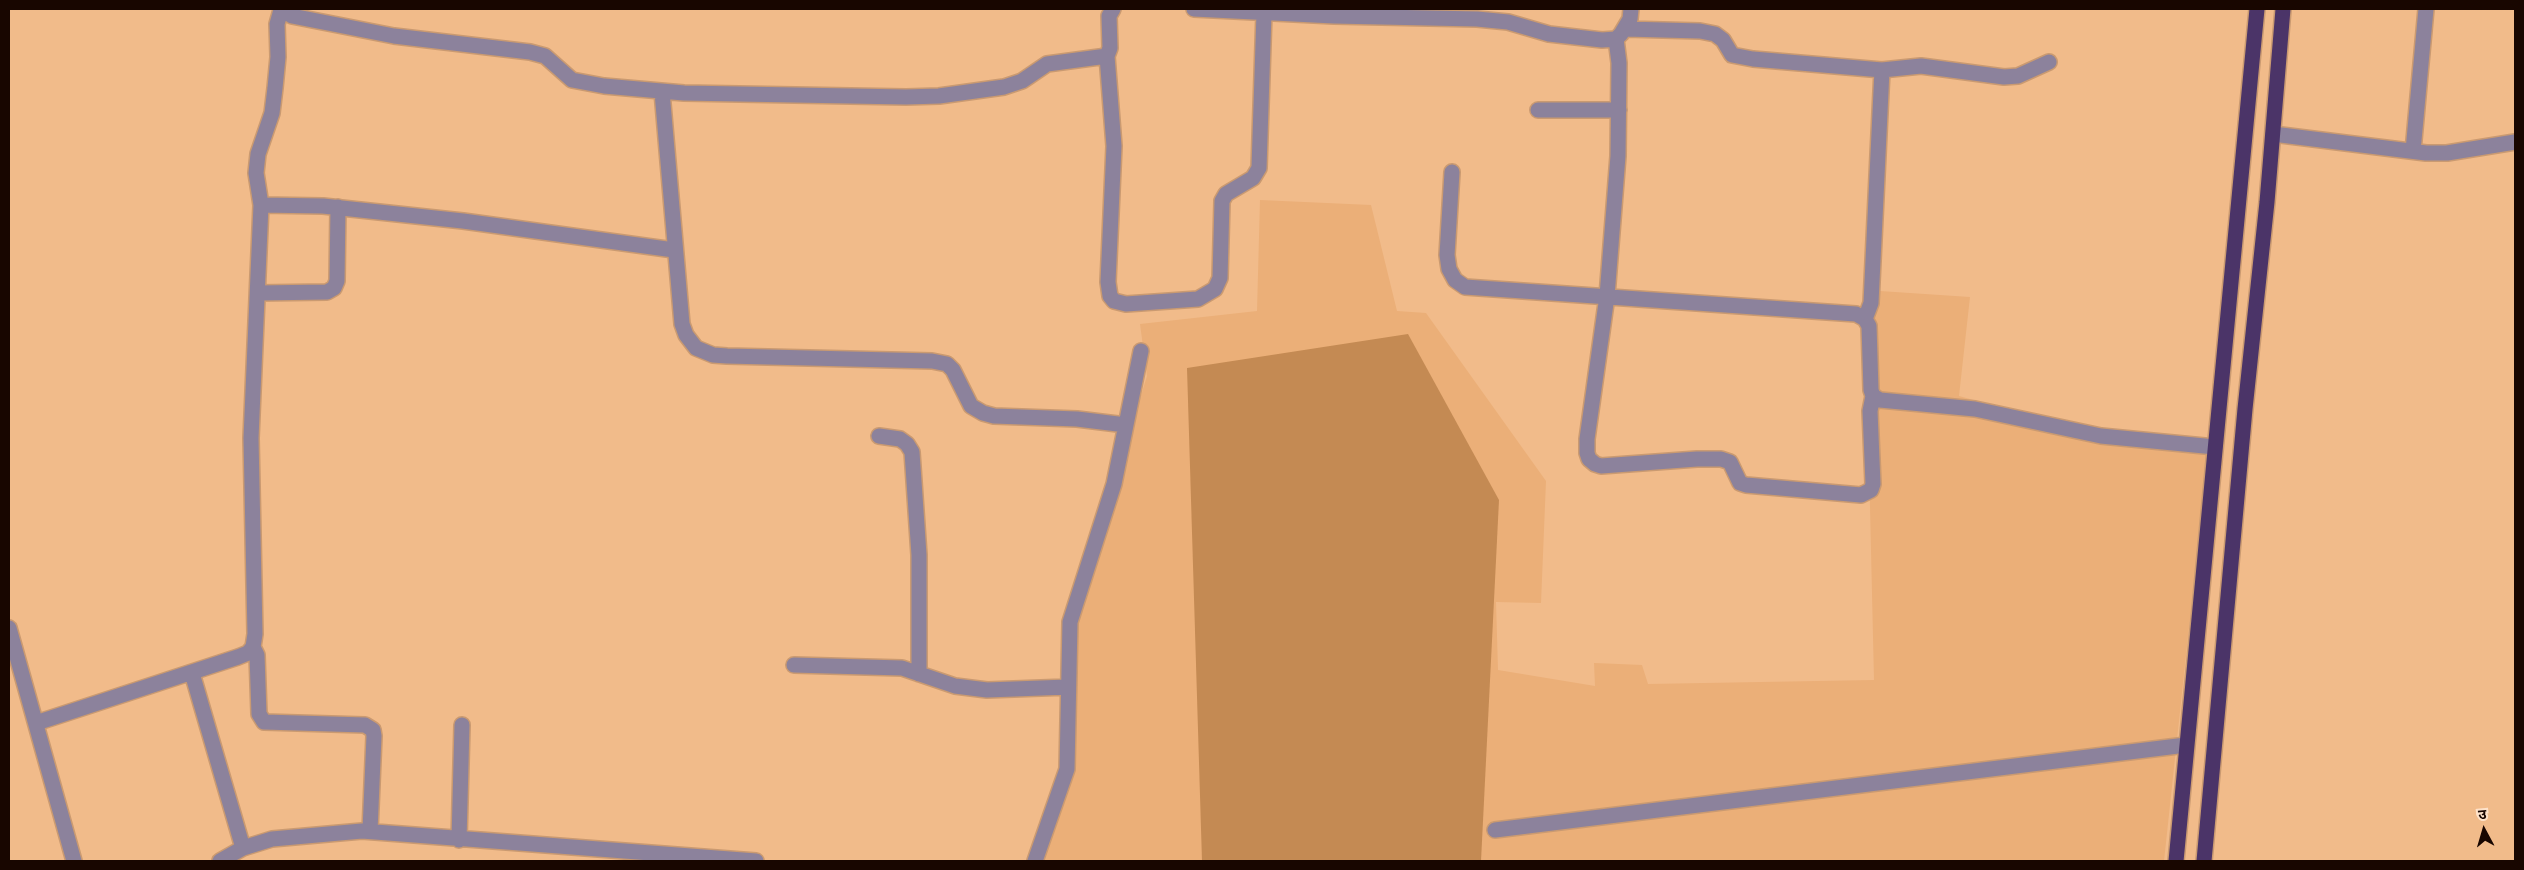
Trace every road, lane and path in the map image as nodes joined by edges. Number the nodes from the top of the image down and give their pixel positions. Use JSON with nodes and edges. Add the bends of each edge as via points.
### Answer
{"nodes":[{"id":1,"x":281,"y":9,"type":"edge"},
{"id":2,"x":1112,"y":9,"type":"edge"},
{"id":3,"x":1194,"y":9,"type":"edge"},
{"id":4,"x":1632,"y":9,"type":"edge"},
{"id":5,"x":2256,"y":9,"type":"edge"},
{"id":6,"x":2283,"y":9,"type":"edge"},
{"id":7,"x":2426,"y":9,"type":"edge"},
{"id":8,"x":1264,"y":13,"type":"junction"},
{"id":9,"x":1621,"y":34,"type":"junction"},
{"id":10,"x":1107,"y":56,"type":"junction"},
{"id":11,"x":2049,"y":62,"type":"dead end"},
{"id":12,"x":1882,"y":70,"type":"junction"},
{"id":13,"x":662,"y":92,"type":"junction"},
{"id":14,"x":1538,"y":110,"type":"dead end"},
{"id":15,"x":1619,"y":110,"type":"junction"},
{"id":16,"x":2273,"y":134,"type":"junction"},
{"id":17,"x":2515,"y":142,"type":"edge"},
{"id":18,"x":2413,"y":151,"type":"junction"},
{"id":19,"x":1452,"y":172,"type":"dead end"},
{"id":20,"x":261,"y":205,"type":"junction"},
{"id":21,"x":338,"y":207,"type":"junction"},
{"id":22,"x":674,"y":250,"type":"junction"},
{"id":23,"x":258,"y":293,"type":"junction"},
{"id":24,"x":1607,"y":296,"type":"junction"},
{"id":25,"x":1865,"y":319,"type":"junction"},
{"id":26,"x":1141,"y":351,"type":"dead end"},
{"id":27,"x":1873,"y":396,"type":"junction"},
{"id":28,"x":1126,"y":424,"type":"junction"},
{"id":29,"x":879,"y":436,"type":"dead end"},
{"id":30,"x":2215,"y":447,"type":"junction"},
{"id":31,"x":9,"y":628,"type":"edge"},
{"id":32,"x":253,"y":647,"type":"junction"},
{"id":33,"x":794,"y":665,"type":"dead end"},
{"id":34,"x":192,"y":673,"type":"junction"},
{"id":35,"x":919,"y":674,"type":"junction"},
{"id":36,"x":1068,"y":687,"type":"junction"},
{"id":37,"x":36,"y":723,"type":"junction"},
{"id":38,"x":462,"y":725,"type":"dead end"},
{"id":39,"x":2186,"y":745,"type":"junction"},
{"id":40,"x":1495,"y":830,"type":"dead end"},
{"id":41,"x":370,"y":831,"type":"junction"},
{"id":42,"x":459,"y":840,"type":"junction"},
{"id":43,"x":243,"y":848,"type":"junction"},
{"id":44,"x":74,"y":861,"type":"edge"},
{"id":45,"x":220,"y":861,"type":"edge"},
{"id":46,"x":756,"y":861,"type":"edge"},
{"id":47,"x":1034,"y":861,"type":"edge"},
{"id":48,"x":2176,"y":861,"type":"edge"},
{"id":49,"x":2204,"y":861,"type":"edge"}],
"edges":[{"from":1,"to":13,"type":"street","via":[[292,16],[394,36],[530,52],[544,56],[572,80]]},
{"from":1,"to":20,"type":"street","via":[[277,24],[278,57],[272,113],[258,154],[256,173]]},
{"from":2,"to":10,"type":"street"},
{"from":3,"to":8,"type":"street"},
{"from":4,"to":9,"type":"street"},
{"from":5,"to":30,"type":"highway"},
{"from":6,"to":16,"type":"highway"},
{"from":7,"to":18,"type":"street"},
{"from":8,"to":9,"type":"street","via":[[1477,19],[1508,22],[1549,34],[1602,40]]},
{"from":8,"to":10,"type":"street","via":[[1259,168],[1253,178],[1226,194],[1222,201],[1220,278],[1216,290],[1198,299],[1126,304],[1114,301],[1110,296],[1114,146]]},
{"from":9,"to":12,"type":"street","via":[[1700,31],[1724,40],[1732,55]]},
{"from":9,"to":15,"type":"street"},
{"from":10,"to":13,"type":"street","via":[[1047,64],[1022,81],[1004,87],[939,96]]},
{"from":11,"to":12,"type":"street","via":[[2018,76],[2004,77],[1921,66]]},
{"from":12,"to":25,"type":"street","via":[[1871,302]]},
{"from":13,"to":22,"type":"street"},
{"from":14,"to":15,"type":"street"},
{"from":15,"to":24,"type":"street"},
{"from":16,"to":18,"type":"street"},
{"from":16,"to":49,"type":"highway"},
{"from":17,"to":18,"type":"street","via":[[2447,153]]},
{"from":19,"to":24,"type":"street","via":[[1447,255],[1455,280],[1465,287],[1480,290]]},
{"from":20,"to":21,"type":"street"},
{"from":20,"to":23,"type":"street"},
{"from":21,"to":22,"type":"street","via":[[515,227]]},
{"from":21,"to":23,"type":"street","via":[[337,280],[334,288],[327,292]]},
{"from":22,"to":28,"type":"street","via":[[686,335],[696,348],[713,355],[932,360],[953,370],[971,406],[982,413]]},
{"from":23,"to":32,"type":"street","via":[[251,438]]},
{"from":24,"to":25,"type":"street","via":[[1842,311]]},
{"from":24,"to":27,"type":"street","via":[[1587,438],[1587,453],[1595,464],[1721,459],[1730,462],[1740,482],[1746,485],[1861,495],[1873,484],[1870,411]]},
{"from":25,"to":27,"type":"street","via":[[1869,326],[1870,390]]},
{"from":26,"to":28,"type":"street"},
{"from":27,"to":30,"type":"street","via":[[1880,400],[1975,409],[2101,436]]},
{"from":28,"to":36,"type":"street","via":[[1114,484],[1070,622]]},
{"from":29,"to":35,"type":"street","via":[[900,439],[912,452],[919,555]]},
{"from":30,"to":39,"type":"highway"},
{"from":31,"to":37,"type":"street"},
{"from":32,"to":34,"type":"street","via":[[248,653]]},
{"from":32,"to":41,"type":"street","via":[[257,655],[259,714],[264,722],[365,726],[373,730]]},
{"from":33,"to":35,"type":"street","via":[[896,668]]},
{"from":34,"to":37,"type":"street"},
{"from":34,"to":43,"type":"street"},
{"from":35,"to":36,"type":"street","via":[[955,686],[987,690]]},
{"from":36,"to":47,"type":"street","via":[[1065,778]]},
{"from":37,"to":44,"type":"street"},
{"from":38,"to":42,"type":"street"},
{"from":39,"to":40,"type":"street"},
{"from":39,"to":48,"type":"highway"},
{"from":41,"to":42,"type":"street"},
{"from":41,"to":43,"type":"street","via":[[272,839]]},
{"from":42,"to":46,"type":"street"},
{"from":43,"to":45,"type":"street"}]}
